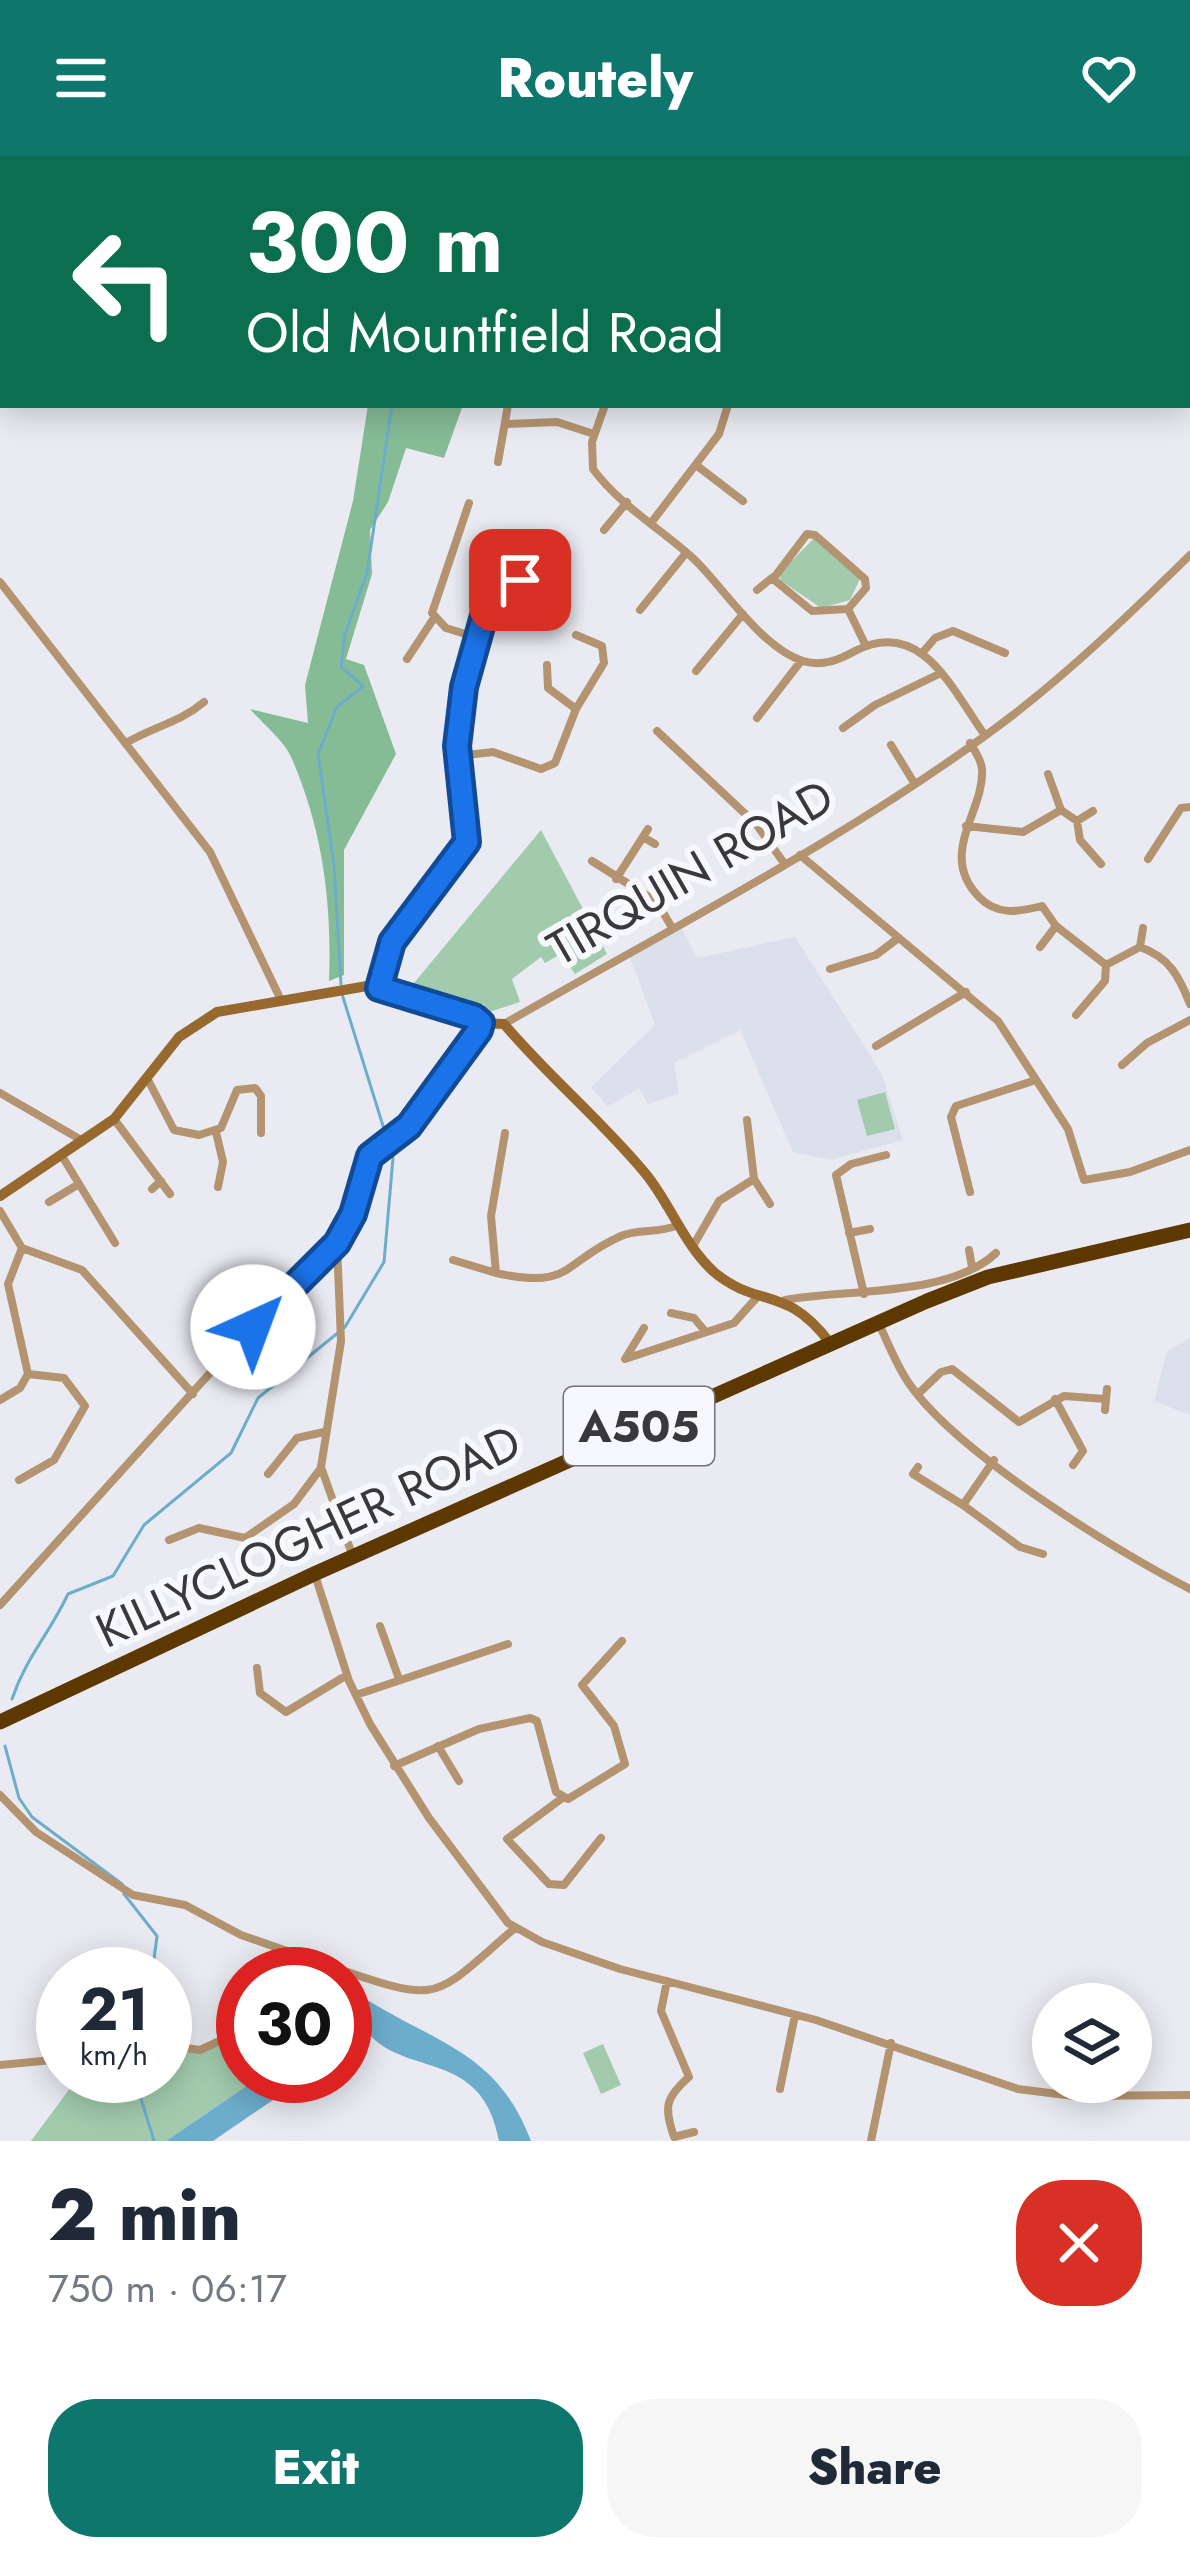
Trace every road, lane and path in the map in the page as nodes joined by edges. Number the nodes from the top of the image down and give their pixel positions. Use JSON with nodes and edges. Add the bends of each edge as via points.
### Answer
{"nodes":[{"id":1,"x":508,"y":408,"type":"edge"},
{"id":2,"x":604,"y":408,"type":"edge"},
{"id":3,"x":727,"y":408,"type":"edge"},
{"id":4,"x":505,"y":424,"type":"junction"},
{"id":5,"x":594,"y":434,"type":"junction"},
{"id":6,"x":497,"y":461,"type":"dead end"},
{"id":7,"x":696,"y":465,"type":"junction"},
{"id":8,"x":743,"y":501,"type":"dead end"},
{"id":9,"x":627,"y":502,"type":"junction"},
{"id":10,"x":469,"y":503,"type":"dead end"},
{"id":11,"x":651,"y":523,"type":"junction"},
{"id":12,"x":604,"y":530,"type":"dead end"},
{"id":13,"x":686,"y":553,"type":"junction"},
{"id":14,"x":1190,"y":555,"type":"edge"},
{"id":15,"x":773,"y":578,"type":"junction"},
{"id":16,"x":520,"y":580,"type":"dead end"},
{"id":17,"x":0,"y":582,"type":"edge"},
{"id":18,"x":757,"y":590,"type":"dead end"},
{"id":19,"x":848,"y":609,"type":"junction"},
{"id":20,"x":640,"y":610,"type":"dead end"},
{"id":21,"x":743,"y":614,"type":"junction"},
{"id":22,"x":434,"y":618,"type":"junction"},
{"id":23,"x":576,"y":635,"type":"dead end"},
{"id":24,"x":475,"y":637,"type":"junction"},
{"id":25,"x":866,"y":646,"type":"junction"},
{"id":26,"x":923,"y":652,"type":"junction"},
{"id":27,"x":1005,"y":653,"type":"dead end"},
{"id":28,"x":407,"y":659,"type":"dead end"},
{"id":29,"x":801,"y":661,"type":"junction"},
{"id":30,"x":547,"y":664,"type":"dead end"},
{"id":31,"x":696,"y":670,"type":"dead end"},
{"id":32,"x":941,"y":673,"type":"junction"},
{"id":33,"x":204,"y":702,"type":"dead end"},
{"id":34,"x":576,"y":709,"type":"junction"},
{"id":35,"x":757,"y":718,"type":"dead end"},
{"id":36,"x":843,"y":728,"type":"dead end"},
{"id":37,"x":657,"y":731,"type":"dead end"},
{"id":38,"x":984,"y":734,"type":"junction"},
{"id":39,"x":126,"y":743,"type":"junction"},
{"id":40,"x":970,"y":743,"type":"junction"},
{"id":41,"x":891,"y":745,"type":"dead end"},
{"id":42,"x":458,"y":756,"type":"junction"},
{"id":43,"x":1048,"y":774,"type":"dead end"},
{"id":44,"x":913,"y":781,"type":"junction"},
{"id":45,"x":1190,"y":807,"type":"edge"},
{"id":46,"x":1061,"y":810,"type":"junction"},
{"id":47,"x":1093,"y":811,"type":"dead end"},
{"id":48,"x":1077,"y":821,"type":"junction"},
{"id":49,"x":966,"y":826,"type":"junction"},
{"id":50,"x":655,"y":844,"type":"dead end"},
{"id":51,"x":800,"y":855,"type":"junction"},
{"id":52,"x":1148,"y":859,"type":"dead end"},
{"id":53,"x":592,"y":861,"type":"dead end"},
{"id":54,"x":784,"y":863,"type":"junction"},
{"id":55,"x":1101,"y":864,"type":"dead end"},
{"id":56,"x":616,"y":879,"type":"junction"},
{"id":57,"x":671,"y":926,"type":"junction"},
{"id":58,"x":1056,"y":926,"type":"junction"},
{"id":59,"x":1143,"y":928,"type":"dead end"},
{"id":60,"x":897,"y":939,"type":"junction"},
{"id":61,"x":1040,"y":947,"type":"dead end"},
{"id":62,"x":1140,"y":947,"type":"junction"},
{"id":63,"x":1106,"y":964,"type":"junction"},
{"id":64,"x":830,"y":969,"type":"dead end"},
{"id":65,"x":1186,"y":983,"type":"edge"},
{"id":66,"x":379,"y":988,"type":"junction"},
{"id":67,"x":966,"y":992,"type":"junction"},
{"id":68,"x":280,"y":998,"type":"junction"},
{"id":69,"x":1190,"y":1004,"type":"edge"},
{"id":70,"x":1076,"y":1015,"type":"dead end"},
{"id":71,"x":1190,"y":1020,"type":"edge"},
{"id":72,"x":481,"y":1023,"type":"junction"},
{"id":73,"x":504,"y":1024,"type":"junction"},
{"id":74,"x":876,"y":1046,"type":"dead end"},
{"id":75,"x":1122,"y":1065,"type":"dead end"},
{"id":76,"x":147,"y":1078,"type":"junction"},
{"id":77,"x":1033,"y":1081,"type":"junction"},
{"id":78,"x":0,"y":1093,"type":"edge"},
{"id":79,"x":114,"y":1119,"type":"junction"},
{"id":80,"x":747,"y":1120,"type":"dead end"},
{"id":81,"x":217,"y":1132,"type":"junction"},
{"id":82,"x":261,"y":1133,"type":"dead end"},
{"id":83,"x":505,"y":1133,"type":"dead end"},
{"id":84,"x":84,"y":1142,"type":"junction"},
{"id":85,"x":1190,"y":1150,"type":"edge"},
{"id":86,"x":886,"y":1155,"type":"dead end"},
{"id":87,"x":62,"y":1156,"type":"junction"},
{"id":88,"x":754,"y":1178,"type":"junction"},
{"id":89,"x":161,"y":1181,"type":"junction"},
{"id":90,"x":79,"y":1184,"type":"junction"},
{"id":91,"x":218,"y":1187,"type":"dead end"},
{"id":92,"x":152,"y":1189,"type":"dead end"},
{"id":93,"x":970,"y":1192,"type":"dead end"},
{"id":94,"x":170,"y":1194,"type":"dead end"},
{"id":95,"x":0,"y":1196,"type":"edge"},
{"id":96,"x":50,"y":1202,"type":"dead end"},
{"id":97,"x":770,"y":1204,"type":"dead end"},
{"id":98,"x":0,"y":1211,"type":"edge"},
{"id":99,"x":680,"y":1225,"type":"junction"},
{"id":100,"x":870,"y":1229,"type":"dead end"},
{"id":101,"x":1190,"y":1230,"type":"edge"},
{"id":102,"x":849,"y":1233,"type":"junction"},
{"id":103,"x":115,"y":1243,"type":"dead end"},
{"id":104,"x":337,"y":1243,"type":"junction"},
{"id":105,"x":693,"y":1246,"type":"junction"},
{"id":106,"x":22,"y":1249,"type":"junction"},
{"id":107,"x":969,"y":1250,"type":"dead end"},
{"id":108,"x":996,"y":1253,"type":"dead end"},
{"id":109,"x":453,"y":1260,"type":"dead end"},
{"id":110,"x":972,"y":1267,"type":"junction"},
{"id":111,"x":496,"y":1273,"type":"junction"},
{"id":112,"x":759,"y":1293,"type":"junction"},
{"id":113,"x":864,"y":1294,"type":"junction"},
{"id":114,"x":785,"y":1300,"type":"junction"},
{"id":115,"x":671,"y":1313,"type":"dead end"},
{"id":116,"x":879,"y":1322,"type":"junction"},
{"id":117,"x":644,"y":1328,"type":"dead end"},
{"id":118,"x":705,"y":1331,"type":"junction"},
{"id":119,"x":830,"y":1343,"type":"junction"},
{"id":120,"x":28,"y":1373,"type":"junction"},
{"id":121,"x":193,"y":1394,"type":"junction"},
{"id":122,"x":918,"y":1394,"type":"junction"},
{"id":123,"x":1055,"y":1399,"type":"junction"},
{"id":124,"x":0,"y":1400,"type":"edge"},
{"id":125,"x":1105,"y":1411,"type":"dead end"},
{"id":126,"x":324,"y":1432,"type":"junction"},
{"id":127,"x":994,"y":1460,"type":"junction"},
{"id":128,"x":1073,"y":1465,"type":"dead end"},
{"id":129,"x":918,"y":1467,"type":"dead end"},
{"id":130,"x":321,"y":1468,"type":"junction"},
{"id":131,"x":268,"y":1474,"type":"dead end"},
{"id":132,"x":19,"y":1480,"type":"dead end"},
{"id":133,"x":963,"y":1504,"type":"junction"},
{"id":134,"x":170,"y":1540,"type":"dead end"},
{"id":135,"x":1043,"y":1554,"type":"dead end"},
{"id":136,"x":353,"y":1557,"type":"junction"},
{"id":137,"x":314,"y":1574,"type":"junction"},
{"id":138,"x":1190,"y":1589,"type":"edge"},
{"id":139,"x":0,"y":1605,"type":"edge"},
{"id":140,"x":380,"y":1626,"type":"dead end"},
{"id":141,"x":622,"y":1641,"type":"dead end"},
{"id":142,"x":508,"y":1643,"type":"dead end"},
{"id":143,"x":257,"y":1668,"type":"dead end"},
{"id":144,"x":347,"y":1675,"type":"junction"},
{"id":145,"x":399,"y":1679,"type":"junction"},
{"id":146,"x":356,"y":1696,"type":"junction"},
{"id":147,"x":0,"y":1722,"type":"edge"},
{"id":148,"x":438,"y":1746,"type":"junction"},
{"id":149,"x":394,"y":1766,"type":"junction"},
{"id":150,"x":459,"y":1781,"type":"dead end"},
{"id":151,"x":0,"y":1795,"type":"edge"},
{"id":152,"x":561,"y":1799,"type":"junction"},
{"id":153,"x":601,"y":1838,"type":"dead end"},
{"id":154,"x":515,"y":1927,"type":"junction"},
{"id":155,"x":273,"y":1947,"type":"edge"},
{"id":156,"x":667,"y":1981,"type":"junction"},
{"id":157,"x":372,"y":1982,"type":"edge"},
{"id":158,"x":795,"y":2014,"type":"junction"},
{"id":159,"x":891,"y":2043,"type":"junction"},
{"id":160,"x":36,"y":2062,"type":"edge"},
{"id":161,"x":0,"y":2065,"type":"edge"},
{"id":162,"x":780,"y":2090,"type":"dead end"},
{"id":163,"x":1190,"y":2095,"type":"edge"},
{"id":164,"x":694,"y":2132,"type":"dead end"},
{"id":165,"x":871,"y":2141,"type":"edge"}],
"edges":[{"from":1,"to":4,"type":"street"},
{"from":2,"to":5,"type":"street"},
{"from":3,"to":7,"type":"street"},
{"from":4,"to":5,"type":"street","via":[[557,422]]},
{"from":4,"to":6,"type":"street"},
{"from":5,"to":9,"type":"street","via":[[593,469]]},
{"from":7,"to":8,"type":"street"},
{"from":7,"to":11,"type":"street"},
{"from":9,"to":11,"type":"street"},
{"from":9,"to":12,"type":"street"},
{"from":10,"to":22,"type":"street"},
{"from":11,"to":13,"type":"street"},
{"from":13,"to":20,"type":"street"},
{"from":13,"to":21,"type":"street"},
{"from":14,"to":38,"type":"street","name":"TIRQUIN ROAD","via":[[1100,643]]},
{"from":15,"to":18,"type":"street"},
{"from":15,"to":19,"type":"street","via":[[812,611]]},
{"from":15,"to":19,"type":"street","via":[[807,534],[815,535],[865,579]]},
{"from":16,"to":24,"type":"street","via":[[494,596]]},
{"from":17,"to":39,"type":"street"},
{"from":19,"to":25,"type":"street"},
{"from":21,"to":29,"type":"street"},
{"from":21,"to":31,"type":"street"},
{"from":22,"to":24,"type":"street"},
{"from":22,"to":28,"type":"street"},
{"from":23,"to":34,"type":"street","via":[[602,646],[604,663]]},
{"from":24,"to":42,"type":"street"},
{"from":25,"to":26,"type":"street","via":[[889,640]]},
{"from":25,"to":29,"type":"street","via":[[824,664]]},
{"from":26,"to":27,"type":"street","via":[[953,632]]},
{"from":26,"to":32,"type":"street"},
{"from":29,"to":35,"type":"street"},
{"from":30,"to":34,"type":"street","via":[[548,688]]},
{"from":32,"to":36,"type":"street"},
{"from":32,"to":38,"type":"street"},
{"from":33,"to":39,"type":"street","via":[[177,725],[157,725]]},
{"from":34,"to":42,"type":"street","via":[[560,755],[541,769],[493,752]]},
{"from":37,"to":54,"type":"street","via":[[756,824]]},
{"from":38,"to":40,"type":"street","name":"TIRQUIN ROAD"},
{"from":39,"to":68,"type":"street","via":[[210,852]]},
{"from":40,"to":44,"type":"street","name":"TIRQUIN ROAD"},
{"from":40,"to":49,"type":"street","via":[[982,775]]},
{"from":41,"to":44,"type":"street"},
{"from":42,"to":66,"type":"street","via":[[467,842],[392,942]]},
{"from":43,"to":46,"type":"street"},
{"from":44,"to":51,"type":"street","name":"TIRQUIN ROAD"},
{"from":45,"to":52,"type":"street","via":[[1181,808]]},
{"from":46,"to":48,"type":"street"},
{"from":46,"to":49,"type":"street","via":[[1023,832]]},
{"from":47,"to":48,"type":"street"},
{"from":48,"to":55,"type":"street","via":[[1080,840]]},
{"from":49,"to":58,"type":"street","via":[[961,854],[979,898],[1001,911],[1042,906]]},
{"from":50,"to":56,"type":"street","via":[[645,833]]},
{"from":51,"to":54,"type":"street","name":"TIRQUIN ROAD"},
{"from":51,"to":60,"type":"street"},
{"from":53,"to":56,"type":"street"},
{"from":54,"to":57,"type":"street","name":"TIRQUIN ROAD"},
{"from":56,"to":57,"type":"street","via":[[657,902]]},
{"from":57,"to":73,"type":"street","name":"TIRQUIN ROAD"},
{"from":58,"to":61,"type":"street"},
{"from":58,"to":63,"type":"street"},
{"from":59,"to":62,"type":"street"},
{"from":60,"to":64,"type":"street","via":[[876,955]]},
{"from":60,"to":67,"type":"street"},
{"from":62,"to":63,"type":"street"},
{"from":62,"to":65,"type":"street"},
{"from":63,"to":70,"type":"street","via":[[1105,981]]},
{"from":65,"to":69,"type":"street"},
{"from":66,"to":68,"type":"street"},
{"from":66,"to":72,"type":"street"},
{"from":67,"to":74,"type":"street"},
{"from":67,"to":77,"type":"street","via":[[998,1021]]},
{"from":68,"to":76,"type":"street","via":[[199,1019]]},
{"from":71,"to":75,"type":"street"},
{"from":72,"to":73,"type":"street"},
{"from":72,"to":104,"type":"street","via":[[396,1138],[370,1156]]},
{"from":73,"to":99,"type":"street","via":[[649,1177]]},
{"from":76,"to":79,"type":"street"},
{"from":76,"to":81,"type":"street","via":[[174,1130]]},
{"from":77,"to":85,"type":"street","via":[[1068,1130],[1084,1180]]},
{"from":77,"to":93,"type":"street","via":[[956,1106],[951,1117]]},
{"from":78,"to":84,"type":"street"},
{"from":79,"to":84,"type":"street"},
{"from":79,"to":89,"type":"street"},
{"from":80,"to":88,"type":"street"},
{"from":81,"to":82,"type":"street","via":[[245,1086],[261,1096]]},
{"from":81,"to":91,"type":"street"},
{"from":83,"to":111,"type":"street","via":[[491,1216]]},
{"from":84,"to":87,"type":"street"},
{"from":86,"to":102,"type":"street","via":[[836,1174]]},
{"from":87,"to":90,"type":"street"},
{"from":87,"to":95,"type":"street"},
{"from":88,"to":97,"type":"street"},
{"from":88,"to":105,"type":"street","via":[[719,1201]]},
{"from":89,"to":92,"type":"street"},
{"from":89,"to":94,"type":"street"},
{"from":90,"to":96,"type":"street"},
{"from":90,"to":103,"type":"street"},
{"from":98,"to":106,"type":"street"},
{"from":99,"to":105,"type":"street"},
{"from":99,"to":111,"type":"street","via":[[621,1236],[554,1277]]},
{"from":100,"to":102,"type":"street"},
{"from":101,"to":116,"type":"highway","name":"KILLYCLOGHER ROAD","number":"A505","via":[[988,1277]]},
{"from":102,"to":113,"type":"street"},
{"from":104,"to":121,"type":"street"},
{"from":104,"to":126,"type":"street","via":[[340,1336]]},
{"from":105,"to":112,"type":"street","via":[[715,1273]]},
{"from":106,"to":120,"type":"street","via":[[8,1284]]},
{"from":106,"to":121,"type":"street","via":[[82,1270]]},
{"from":107,"to":110,"type":"street"},
{"from":108,"to":110,"type":"street"},
{"from":109,"to":111,"type":"street"},
{"from":110,"to":113,"type":"street"},
{"from":112,"to":114,"type":"street"},
{"from":112,"to":118,"type":"street","via":[[734,1323]]},
{"from":113,"to":114,"type":"street"},
{"from":114,"to":119,"type":"street"},
{"from":115,"to":118,"type":"street","via":[[694,1318]]},
{"from":116,"to":119,"type":"highway","name":"KILLYCLOGHER ROAD","number":"A505"},
{"from":116,"to":122,"type":"street"},
{"from":117,"to":118,"type":"street","via":[[625,1359]]},
{"from":119,"to":136,"type":"highway","name":"KILLYCLOGHER ROAD","number":"A505"},
{"from":120,"to":124,"type":"street"},
{"from":120,"to":132,"type":"street","via":[[64,1378],[85,1406],[54,1460]]},
{"from":121,"to":139,"type":"street"},
{"from":122,"to":123,"type":"street","via":[[952,1369],[1019,1422]]},
{"from":122,"to":127,"type":"street"},
{"from":123,"to":125,"type":"street","via":[[1106,1394]]},
{"from":123,"to":128,"type":"street","via":[[1083,1451]]},
{"from":126,"to":130,"type":"street"},
{"from":126,"to":131,"type":"street","via":[[297,1438]]},
{"from":127,"to":133,"type":"street"},
{"from":127,"to":138,"type":"street","via":[[1098,1537]]},
{"from":129,"to":133,"type":"street","via":[[913,1474]]},
{"from":130,"to":134,"type":"street","via":[[294,1504],[245,1538],[199,1528]]},
{"from":130,"to":136,"type":"street"},
{"from":133,"to":135,"type":"street","via":[[1020,1547]]},
{"from":136,"to":137,"type":"highway","name":"KILLYCLOGHER ROAD","number":"A505"},
{"from":137,"to":144,"type":"street"},
{"from":137,"to":147,"type":"highway","name":"KILLYCLOGHER ROAD","number":"A505"},
{"from":140,"to":145,"type":"street"},
{"from":141,"to":152,"type":"street","via":[[582,1685],[614,1726],[625,1764]]},
{"from":142,"to":145,"type":"street"},
{"from":143,"to":144,"type":"street","via":[[260,1693],[286,1712]]},
{"from":144,"to":146,"type":"street"},
{"from":145,"to":146,"type":"street"},
{"from":146,"to":149,"type":"street"},
{"from":148,"to":149,"type":"street"},
{"from":148,"to":150,"type":"street"},
{"from":148,"to":152,"type":"street","via":[[537,1721]]},
{"from":149,"to":154,"type":"street"},
{"from":151,"to":155,"type":"street","via":[[36,1832],[117,1886],[185,1906]]},
{"from":152,"to":153,"type":"street","via":[[507,1839],[549,1884],[564,1885]]},
{"from":154,"to":156,"type":"street"},
{"from":154,"to":157,"type":"street","via":[[434,1992]]},
{"from":156,"to":158,"type":"street"},
{"from":156,"to":164,"type":"street","via":[[661,2011],[688,2077],[665,2109],[674,2137]]},
{"from":158,"to":159,"type":"street"},
{"from":158,"to":162,"type":"street"},
{"from":159,"to":163,"type":"street","via":[[1018,2089]]},
{"from":159,"to":165,"type":"street"},
{"from":160,"to":161,"type":"street"}]}
